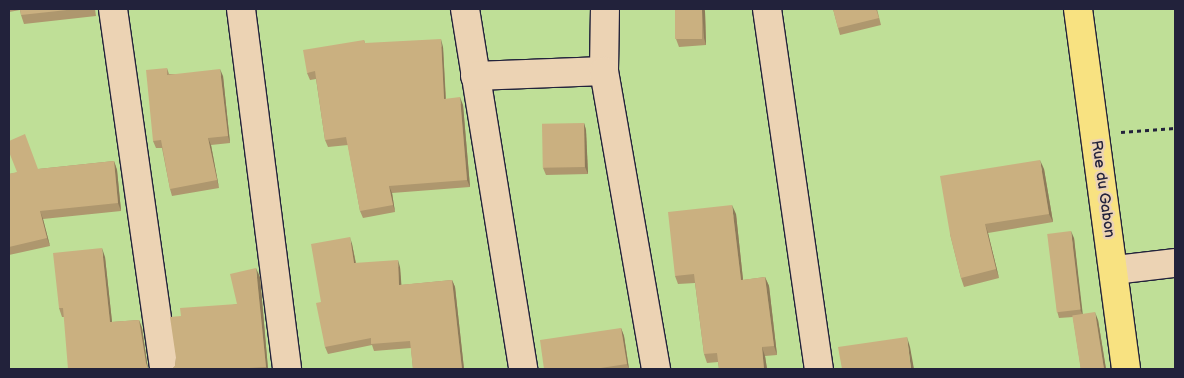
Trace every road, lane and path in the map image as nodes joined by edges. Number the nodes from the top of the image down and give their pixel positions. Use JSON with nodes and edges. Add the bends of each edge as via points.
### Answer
{"nodes":[{"id":1,"x":113,"y":9,"type":"edge"},
{"id":2,"x":240,"y":9,"type":"edge"},
{"id":3,"x":465,"y":9,"type":"edge"},
{"id":4,"x":604,"y":9,"type":"edge"},
{"id":5,"x":767,"y":9,"type":"edge"},
{"id":6,"x":1078,"y":9,"type":"edge"},
{"id":7,"x":604,"y":72,"type":"junction"},
{"id":8,"x":475,"y":76,"type":"junction"},
{"id":9,"x":1175,"y":128,"type":"edge"},
{"id":10,"x":1095,"y":134,"type":"junction"},
{"id":11,"x":1175,"y":263,"type":"edge"},
{"id":12,"x":1115,"y":270,"type":"junction"},
{"id":13,"x":164,"y":369,"type":"edge"},
{"id":14,"x":287,"y":369,"type":"edge"},
{"id":15,"x":523,"y":369,"type":"edge"},
{"id":16,"x":656,"y":369,"type":"edge"},
{"id":17,"x":819,"y":369,"type":"edge"},
{"id":18,"x":1126,"y":369,"type":"edge"}],
"edges":[{"from":1,"to":13,"type":"street"},
{"from":2,"to":14,"type":"street"},
{"from":3,"to":8,"type":"street"},
{"from":4,"to":7,"type":"street"},
{"from":5,"to":17,"type":"street"},
{"from":6,"to":10,"type":"highway","name":"Rue du Gabon"},
{"from":7,"to":8,"type":"street"},
{"from":7,"to":16,"type":"street"},
{"from":8,"to":15,"type":"street"},
{"from":9,"to":10,"type":"path"},
{"from":10,"to":12,"type":"highway","name":"Rue du Gabon"},
{"from":11,"to":12,"type":"street"},
{"from":12,"to":18,"type":"highway","name":"Rue du Gabon"}]}
